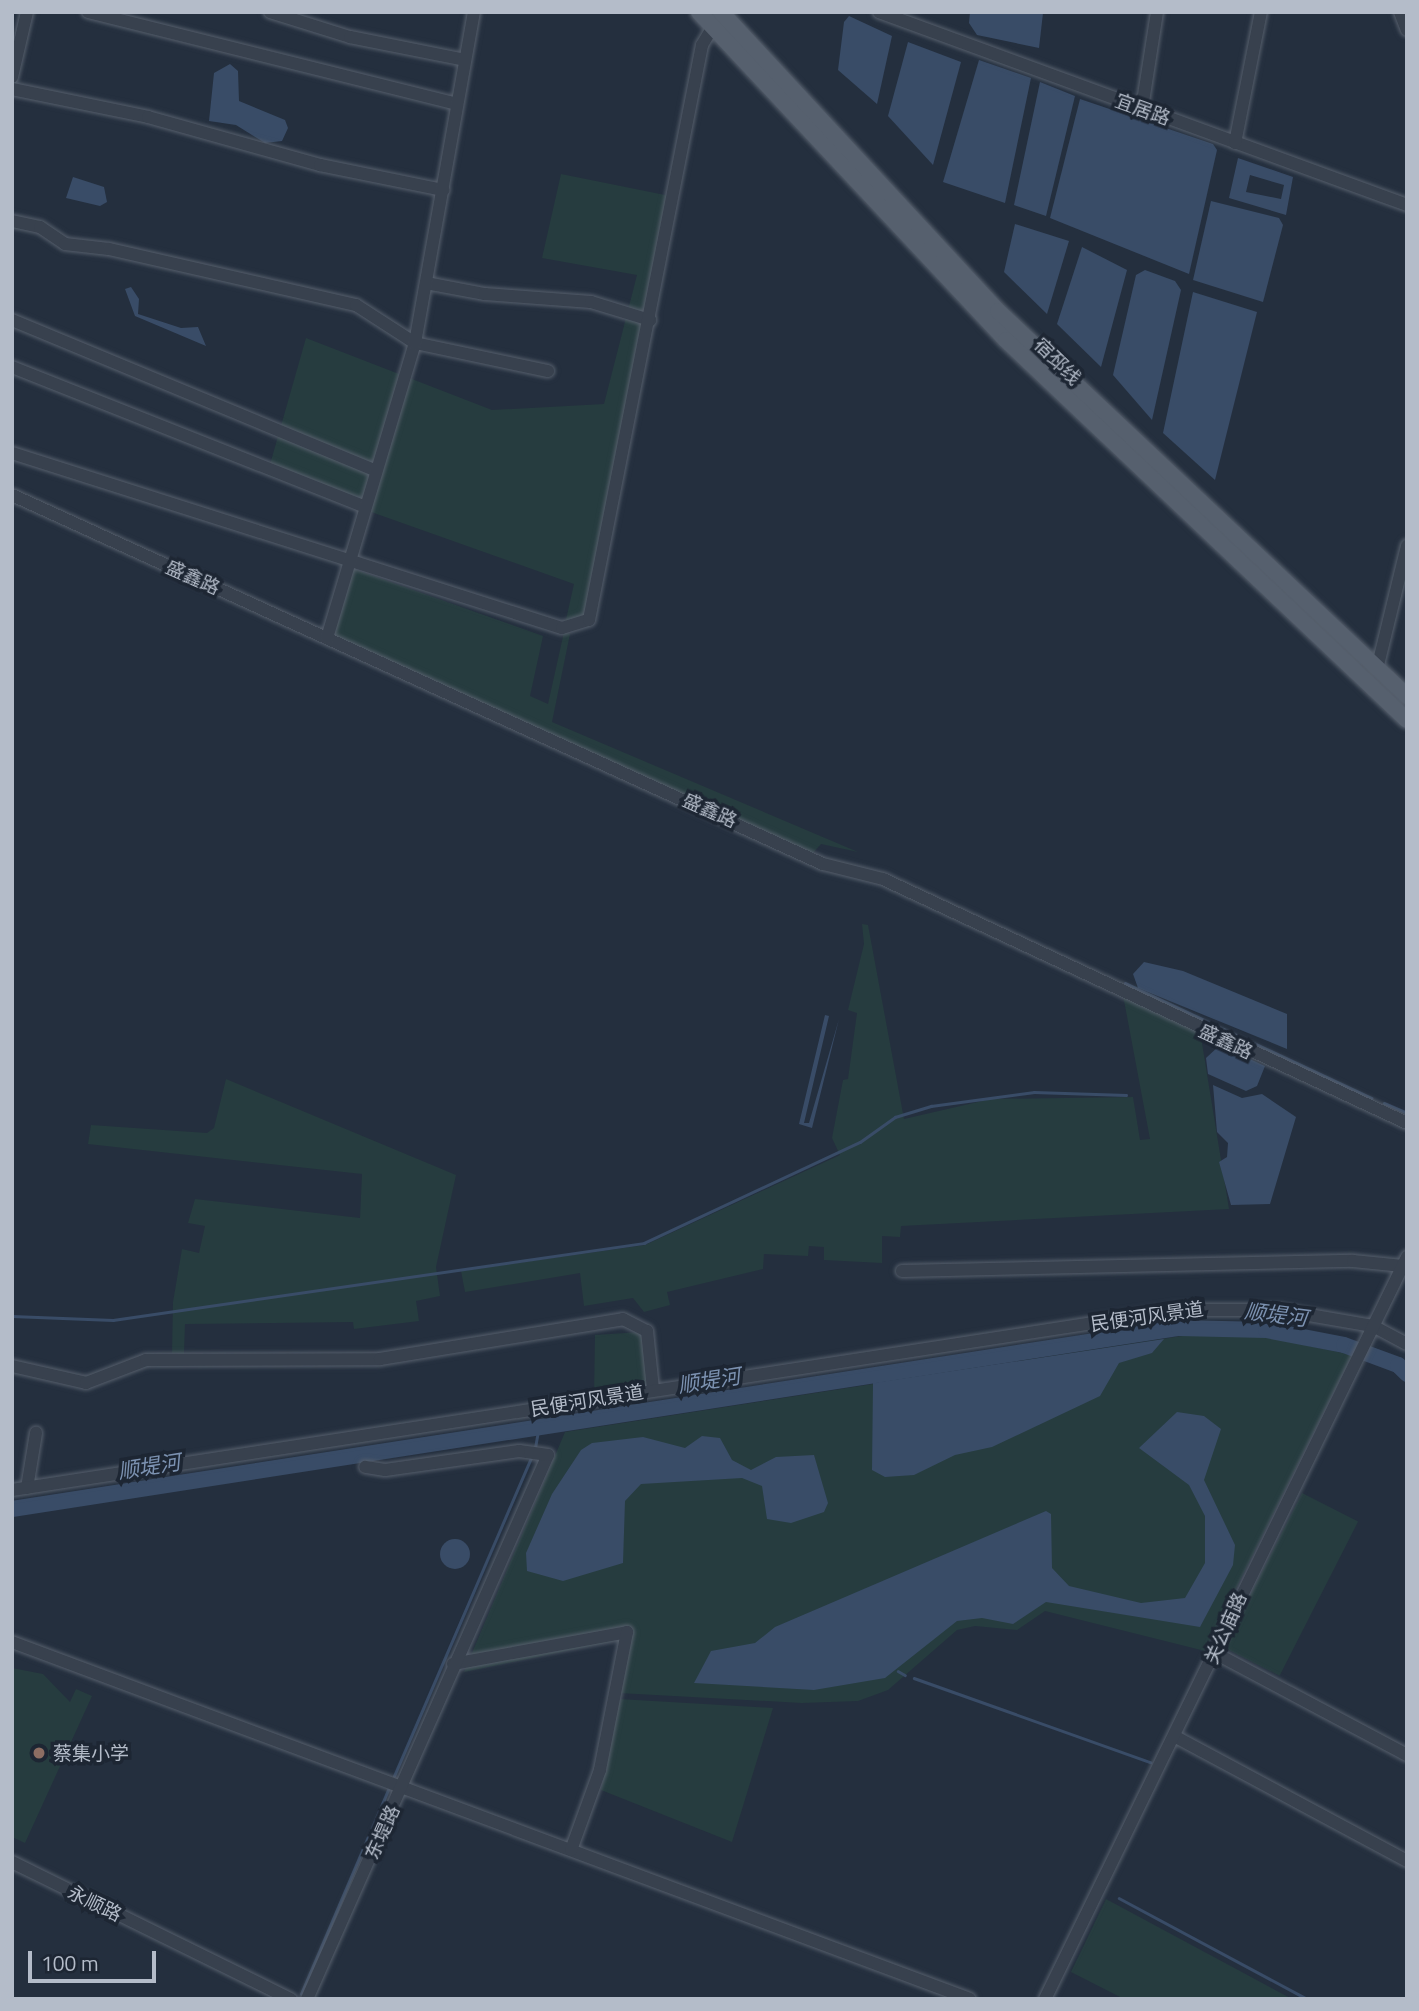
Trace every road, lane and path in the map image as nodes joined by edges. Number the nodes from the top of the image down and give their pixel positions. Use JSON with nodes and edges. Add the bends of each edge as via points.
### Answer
{"nodes":[{"id":1,"x":27,"y":12,"type":"edge"},
{"id":2,"x":88,"y":12,"type":"edge"},
{"id":3,"x":270,"y":12,"type":"edge"},
{"id":4,"x":474,"y":12,"type":"edge"},
{"id":5,"x":699,"y":12,"type":"edge"},
{"id":6,"x":721,"y":12,"type":"edge"},
{"id":7,"x":879,"y":12,"type":"edge"},
{"id":8,"x":1157,"y":12,"type":"edge"},
{"id":9,"x":1261,"y":12,"type":"edge"},
{"id":10,"x":1400,"y":12,"type":"edge"},
{"id":11,"x":713,"y":27,"type":"junction"},
{"id":12,"x":1407,"y":30,"type":"edge"},
{"id":13,"x":465,"y":60,"type":"junction"},
{"id":14,"x":12,"y":77,"type":"edge"},
{"id":15,"x":12,"y":89,"type":"edge"},
{"id":16,"x":457,"y":104,"type":"junction"},
{"id":17,"x":1142,"y":108,"type":"junction"},
{"id":18,"x":1235,"y":143,"type":"junction"},
{"id":19,"x":443,"y":190,"type":"junction"},
{"id":20,"x":1407,"y":205,"type":"edge"},
{"id":21,"x":12,"y":221,"type":"edge"},
{"id":22,"x":426,"y":284,"type":"junction"},
{"id":23,"x":12,"y":320,"type":"edge"},
{"id":24,"x":650,"y":320,"type":"junction"},
{"id":25,"x":415,"y":343,"type":"junction"},
{"id":26,"x":12,"y":367,"type":"edge"},
{"id":27,"x":548,"y":371,"type":"dead end"},
{"id":28,"x":12,"y":453,"type":"edge"},
{"id":29,"x":376,"y":471,"type":"junction"},
{"id":30,"x":12,"y":495,"type":"edge"},
{"id":31,"x":365,"y":507,"type":"junction"},
{"id":32,"x":1407,"y":546,"type":"edge"},
{"id":33,"x":349,"y":561,"type":"junction"},
{"id":34,"x":327,"y":638,"type":"junction"},
{"id":35,"x":1377,"y":668,"type":"junction"},
{"id":36,"x":1407,"y":696,"type":"edge"},
{"id":37,"x":1407,"y":720,"type":"edge"},
{"id":38,"x":1407,"y":1123,"type":"edge"},
{"id":39,"x":1405,"y":1261,"type":"edge"},
{"id":40,"x":902,"y":1271,"type":"dead end"},
{"id":41,"x":1371,"y":1329,"type":"junction"},
{"id":42,"x":1407,"y":1344,"type":"edge"},
{"id":43,"x":12,"y":1366,"type":"edge"},
{"id":44,"x":653,"y":1389,"type":"junction"},
{"id":45,"x":36,"y":1433,"type":"dead end"},
{"id":46,"x":365,"y":1467,"type":"dead end"},
{"id":47,"x":27,"y":1488,"type":"junction"},
{"id":48,"x":12,"y":1490,"type":"edge"},
{"id":49,"x":12,"y":1642,"type":"edge"},
{"id":50,"x":1215,"y":1653,"type":"junction"},
{"id":51,"x":453,"y":1664,"type":"junction"},
{"id":52,"x":1174,"y":1736,"type":"junction"},
{"id":53,"x":1407,"y":1755,"type":"edge"},
{"id":54,"x":403,"y":1787,"type":"junction"},
{"id":55,"x":571,"y":1850,"type":"junction"},
{"id":56,"x":1407,"y":1861,"type":"edge"},
{"id":57,"x":12,"y":1862,"type":"edge"},
{"id":58,"x":290,"y":1999,"type":"edge"},
{"id":59,"x":307,"y":1999,"type":"edge"},
{"id":60,"x":970,"y":1999,"type":"edge"},
{"id":61,"x":1045,"y":1999,"type":"edge"}],
"edges":[{"from":1,"to":14,"type":"street"},
{"from":2,"to":16,"type":"street"},
{"from":3,"to":13,"type":"street","via":[[351,37]]},
{"from":4,"to":13,"type":"street"},
{"from":5,"to":11,"type":"main road","name":"宿邳线"},
{"from":6,"to":35,"type":"main road","name":"宿邳线","via":[[998,312]]},
{"from":7,"to":17,"type":"street","name":"宜居路"},
{"from":8,"to":17,"type":"street"},
{"from":9,"to":18,"type":"street"},
{"from":10,"to":12,"type":"street"},
{"from":11,"to":24,"type":"street","via":[[702,45]]},
{"from":11,"to":37,"type":"main road","name":"宿邳线","via":[[1006,340]]},
{"from":13,"to":16,"type":"street"},
{"from":15,"to":19,"type":"street","via":[[148,117],[320,165]]},
{"from":16,"to":19,"type":"street"},
{"from":17,"to":18,"type":"street","name":"宜居路"},
{"from":18,"to":20,"type":"street","name":"宜居路"},
{"from":19,"to":22,"type":"street"},
{"from":21,"to":25,"type":"street","via":[[40,227],[65,244],[109,249],[356,304]]},
{"from":22,"to":24,"type":"street","via":[[485,294],[591,302]]},
{"from":22,"to":25,"type":"street"},
{"from":23,"to":29,"type":"street"},
{"from":24,"to":33,"type":"street","via":[[589,620],[562,628]]},
{"from":25,"to":27,"type":"street"},
{"from":25,"to":29,"type":"street"},
{"from":26,"to":31,"type":"street"},
{"from":28,"to":33,"type":"street"},
{"from":29,"to":31,"type":"street"},
{"from":30,"to":34,"type":"street","name":"盛鑫路"},
{"from":31,"to":33,"type":"street"},
{"from":32,"to":35,"type":"street"},
{"from":33,"to":34,"type":"street"},
{"from":34,"to":38,"type":"street","name":"盛鑫路","via":[[823,864],[883,879]]},
{"from":35,"to":36,"type":"main road","name":"宿邳线"},
{"from":39,"to":40,"type":"street"},
{"from":39,"to":41,"type":"street","name":"关公庙路"},
{"from":41,"to":42,"type":"street","name":"民便河风景道"},
{"from":41,"to":44,"type":"street","name":"民便河风景道","via":[[1280,1310],[1211,1307]]},
{"from":41,"to":50,"type":"street","name":"关公庙路"},
{"from":43,"to":44,"type":"street","via":[[86,1383],[146,1360],[380,1359],[623,1319],[647,1331]]},
{"from":44,"to":47,"type":"street","name":"民便河风景道"},
{"from":45,"to":47,"type":"street"},
{"from":46,"to":51,"type":"street","name":"东堤路","via":[[385,1471],[533,1452],[548,1455]]},
{"from":47,"to":48,"type":"street","name":"民便河风景道"},
{"from":49,"to":54,"type":"street"},
{"from":50,"to":52,"type":"street","name":"关公庙路"},
{"from":50,"to":53,"type":"street"},
{"from":51,"to":54,"type":"street","name":"东堤路"},
{"from":51,"to":55,"type":"street","via":[[627,1632],[600,1770]]},
{"from":52,"to":56,"type":"street"},
{"from":52,"to":61,"type":"street","name":"关公庙路"},
{"from":54,"to":55,"type":"street"},
{"from":54,"to":59,"type":"street","name":"东堤路"},
{"from":55,"to":60,"type":"street"},
{"from":57,"to":58,"type":"street","name":"永顺路"}]}
